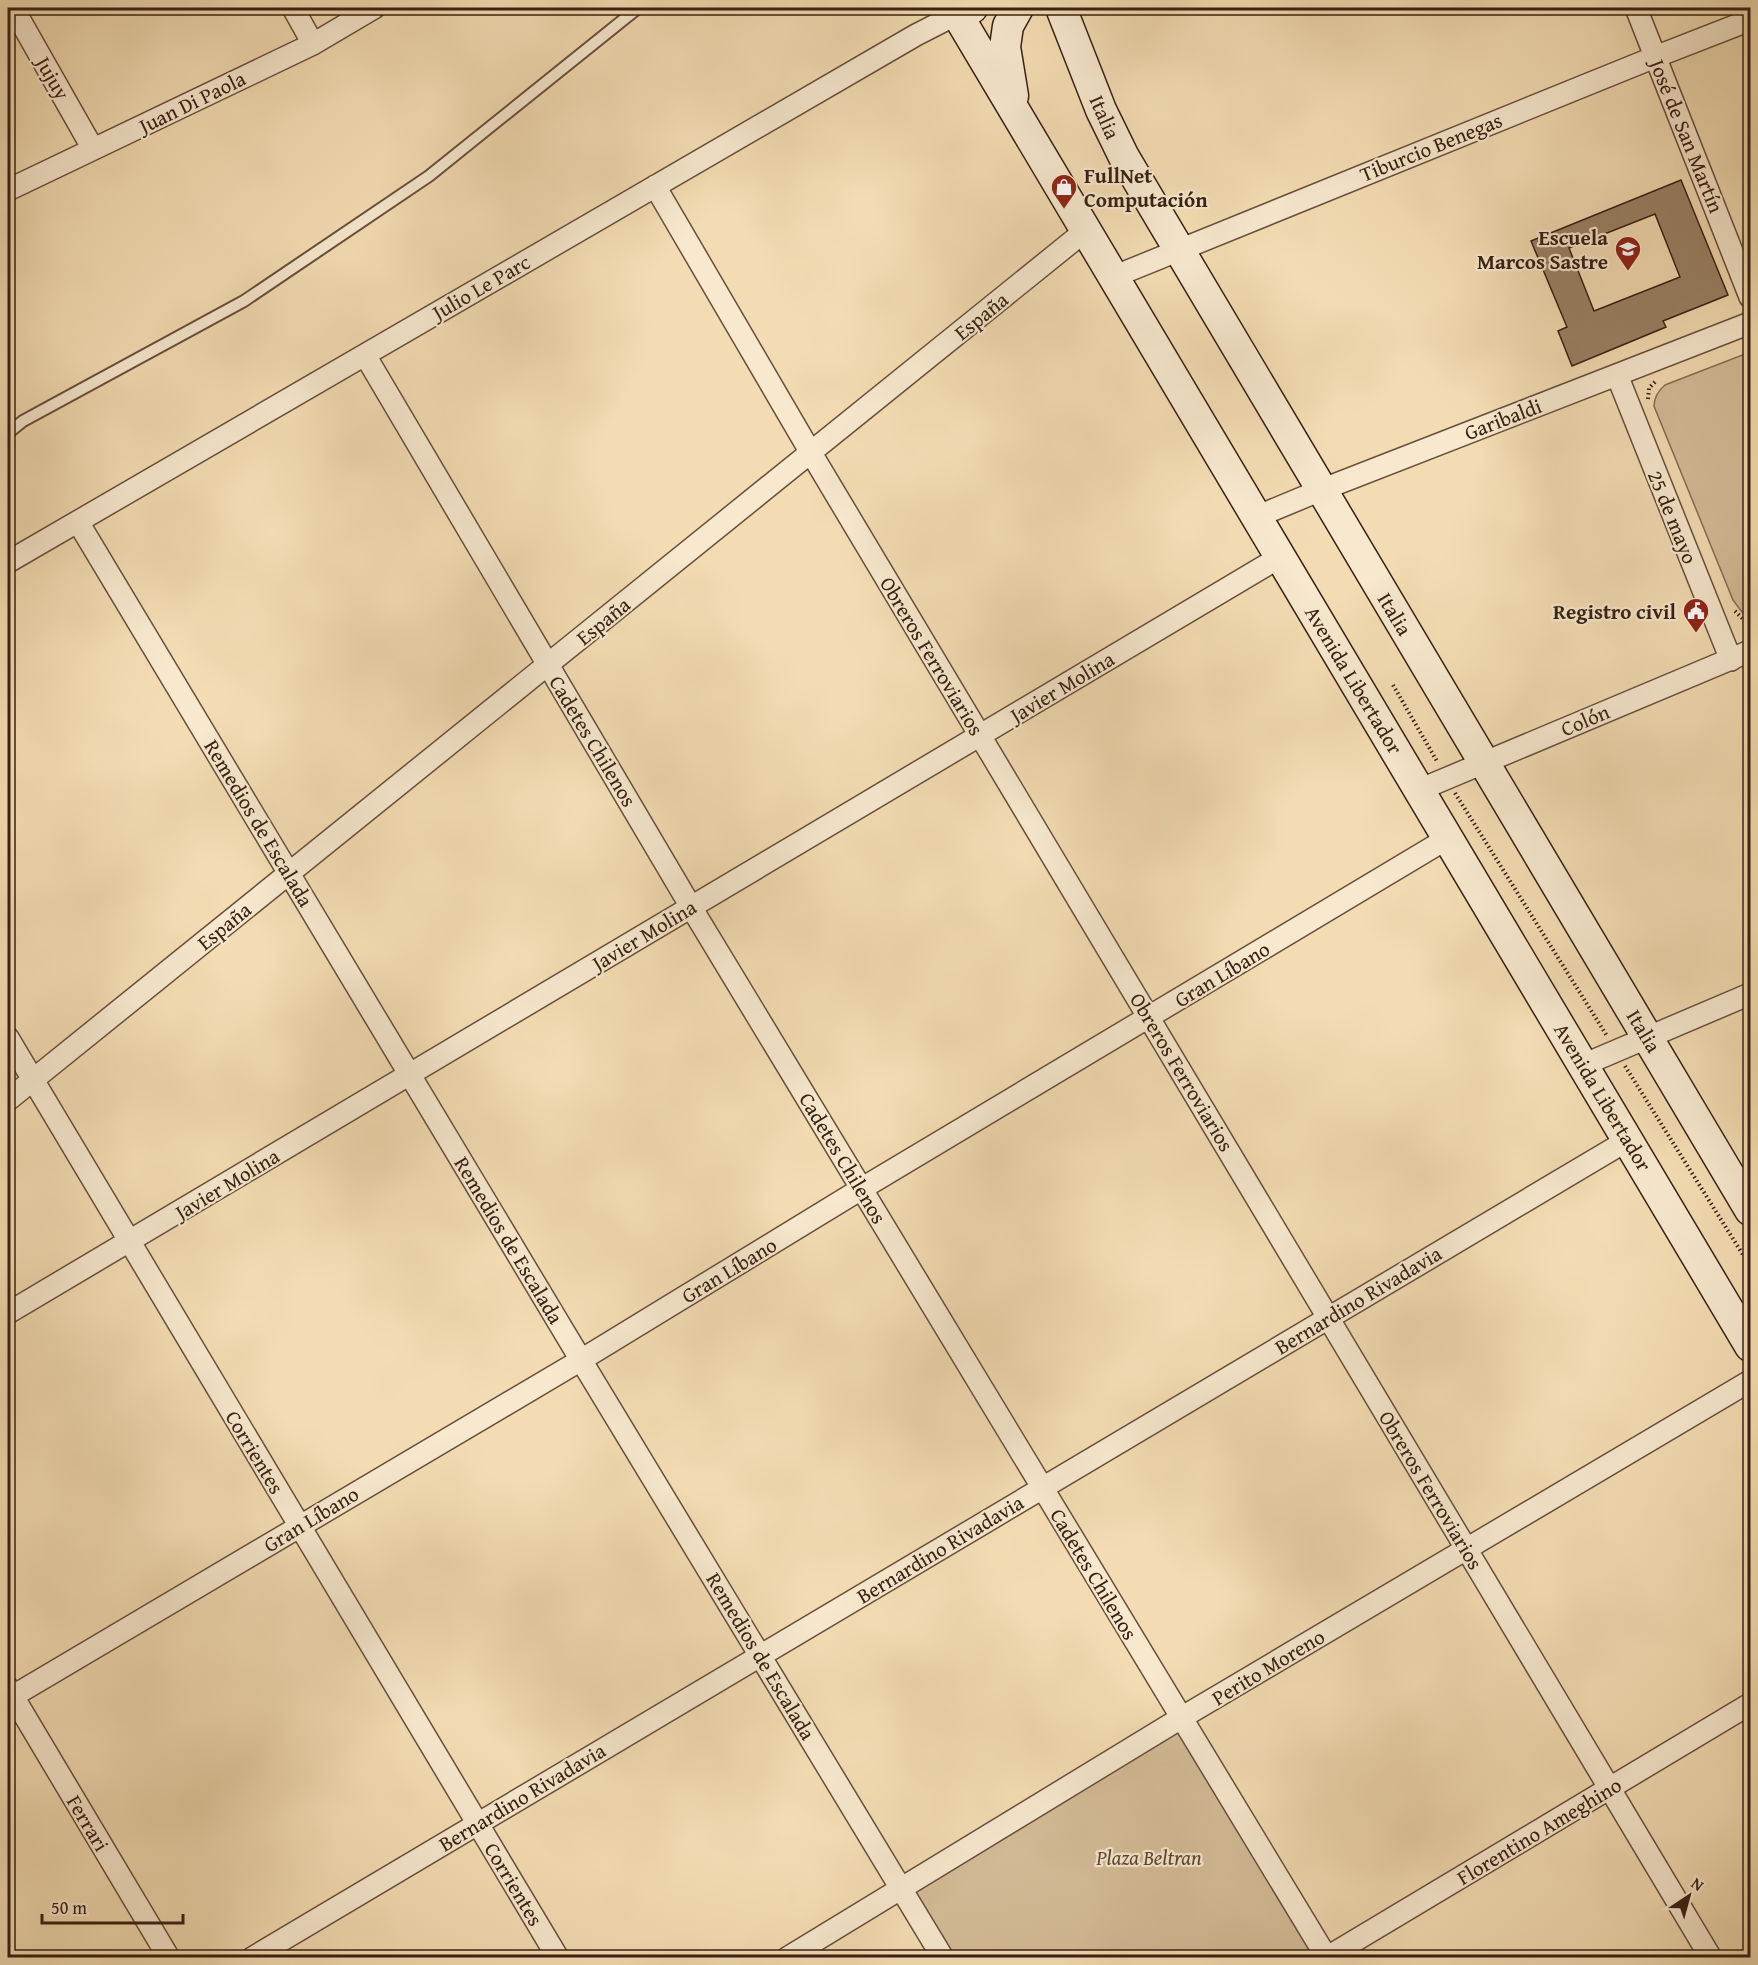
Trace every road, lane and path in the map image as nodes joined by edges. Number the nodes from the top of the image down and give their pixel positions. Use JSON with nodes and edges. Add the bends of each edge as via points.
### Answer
{"nodes":[{"id":1,"x":13,"y":8,"type":"edge"},
{"id":2,"x":293,"y":8,"type":"edge"},
{"id":3,"x":374,"y":8,"type":"edge"},
{"id":4,"x":638,"y":8,"type":"edge"},
{"id":5,"x":1018,"y":8,"type":"edge"},
{"id":6,"x":1061,"y":8,"type":"edge"},
{"id":7,"x":1636,"y":8,"type":"edge"},
{"id":8,"x":961,"y":10,"type":"edge"},
{"id":9,"x":1750,"y":20,"type":"edge"},
{"id":10,"x":314,"y":44,"type":"junction"},
{"id":11,"x":1655,"y":57,"type":"junction"},
{"id":12,"x":1016,"y":114,"type":"junction"},
{"id":13,"x":93,"y":149,"type":"junction"},
{"id":14,"x":655,"y":186,"type":"junction"},
{"id":15,"x":8,"y":190,"type":"edge"},
{"id":16,"x":1085,"y":231,"type":"junction"},
{"id":17,"x":1178,"y":249,"type":"junction"},
{"id":18,"x":1113,"y":277,"type":"junction"},
{"id":19,"x":1750,"y":297,"type":"edge"},
{"id":20,"x":1750,"y":323,"type":"edge"},
{"id":21,"x":364,"y":355,"type":"junction"},
{"id":22,"x":1617,"y":375,"type":"junction"},
{"id":23,"x":1657,"y":380,"type":"dead end"},
{"id":24,"x":1652,"y":409,"type":"dead end"},
{"id":25,"x":8,"y":433,"type":"edge"},
{"id":26,"x":811,"y":453,"type":"junction"},
{"id":27,"x":1321,"y":490,"type":"junction"},
{"id":28,"x":1256,"y":517,"type":"junction"},
{"id":29,"x":78,"y":522,"type":"junction"},
{"id":30,"x":1280,"y":557,"type":"junction"},
{"id":31,"x":8,"y":562,"type":"edge"},
{"id":32,"x":1731,"y":602,"type":"dead end"},
{"id":33,"x":1750,"y":623,"type":"edge"},
{"id":34,"x":1750,"y":651,"type":"edge"},
{"id":35,"x":1731,"y":660,"type":"junction"},
{"id":36,"x":548,"y":665,"type":"junction"},
{"id":37,"x":1393,"y":685,"type":"dead end"},
{"id":38,"x":980,"y":736,"type":"junction"},
{"id":39,"x":1483,"y":762,"type":"junction"},
{"id":40,"x":1446,"y":778,"type":"junction"},
{"id":41,"x":1419,"y":790,"type":"junction"},
{"id":42,"x":1448,"y":838,"type":"junction"},
{"id":43,"x":289,"y":873,"type":"junction"},
{"id":44,"x":691,"y":907,"type":"junction"},
{"id":45,"x":1750,"y":994,"type":"edge"},
{"id":46,"x":1149,"y":1017,"type":"junction"},
{"id":47,"x":1647,"y":1036,"type":"junction"},
{"id":48,"x":8,"y":1038,"type":"edge"},
{"id":49,"x":1615,"y":1050,"type":"junction"},
{"id":50,"x":1583,"y":1065,"type":"junction"},
{"id":51,"x":410,"y":1075,"type":"junction"},
{"id":52,"x":33,"y":1081,"type":"junction"},
{"id":53,"x":8,"y":1100,"type":"edge"},
{"id":54,"x":1628,"y":1140,"type":"junction"},
{"id":55,"x":861,"y":1189,"type":"junction"},
{"id":56,"x":1750,"y":1210,"type":"edge"},
{"id":57,"x":129,"y":1242,"type":"junction"},
{"id":58,"x":1750,"y":1266,"type":"edge"},
{"id":59,"x":8,"y":1313,"type":"edge"},
{"id":60,"x":1328,"y":1317,"type":"junction"},
{"id":61,"x":1750,"y":1346,"type":"edge"},
{"id":62,"x":580,"y":1360,"type":"junction"},
{"id":63,"x":1750,"y":1380,"type":"edge"},
{"id":64,"x":1042,"y":1489,"type":"junction"},
{"id":65,"x":300,"y":1526,"type":"junction"},
{"id":66,"x":1467,"y":1550,"type":"junction"},
{"id":67,"x":761,"y":1655,"type":"junction"},
{"id":68,"x":9,"y":1694,"type":"edge"},
{"id":69,"x":1750,"y":1704,"type":"edge"},
{"id":70,"x":1181,"y":1718,"type":"junction"},
{"id":71,"x":1609,"y":1790,"type":"junction"},
{"id":72,"x":478,"y":1823,"type":"junction"},
{"id":73,"x":902,"y":1890,"type":"junction"},
{"id":74,"x":1327,"y":1957,"type":"edge"},
{"id":75,"x":169,"y":1958,"type":"edge"},
{"id":76,"x":252,"y":1958,"type":"edge"},
{"id":77,"x":558,"y":1958,"type":"edge"},
{"id":78,"x":787,"y":1958,"type":"edge"},
{"id":79,"x":943,"y":1958,"type":"edge"},
{"id":80,"x":1711,"y":1958,"type":"edge"}],
"edges":[{"from":1,"to":13,"type":"street","name":"Jujuy"},
{"from":2,"to":10,"type":"street"},
{"from":3,"to":10,"type":"street","name":"Juan Di Paola"},
{"from":4,"to":25,"type":"lane","via":[[429,176],[244,301],[23,420]]},
{"from":5,"to":12,"type":"main road","via":[[1008,26],[1005,47]]},
{"from":6,"to":17,"type":"main road","name":"Italia","via":[[1111,133]]},
{"from":7,"to":11,"type":"street","name":"José de San Martín"},
{"from":8,"to":12,"type":"main road","name":"Avenida Libertador"},
{"from":8,"to":14,"type":"street","name":"Julio Le Parc"},
{"from":9,"to":11,"type":"street","name":"Tiburcio Benegas"},
{"from":10,"to":13,"type":"street","name":"Juan Di Paola"},
{"from":11,"to":17,"type":"street","name":"Tiburcio Benegas"},
{"from":11,"to":19,"type":"street","name":"José de San Martín"},
{"from":12,"to":16,"type":"main road","name":"Avenida Libertador"},
{"from":13,"to":15,"type":"street","name":"Juan Di Paola"},
{"from":14,"to":21,"type":"street","name":"Julio Le Parc"},
{"from":14,"to":26,"type":"street","name":"Obreros Ferroviarios"},
{"from":16,"to":18,"type":"main road","name":"Avenida Libertador"},
{"from":16,"to":26,"type":"street","name":"España"},
{"from":17,"to":18,"type":"street","name":"Tiburcio Benegas"},
{"from":17,"to":27,"type":"main road","name":"Italia"},
{"from":18,"to":28,"type":"main road","name":"Avenida Libertador"},
{"from":20,"to":22,"type":"street","name":"Garibaldi"},
{"from":21,"to":29,"type":"street","name":"Julio Le Parc"},
{"from":21,"to":36,"type":"street","name":"Cadetes Chilenos"},
{"from":22,"to":27,"type":"street","name":"Garibaldi"},
{"from":22,"to":35,"type":"street","name":"25 de mayo"},
{"from":23,"to":24,"type":"path","via":[[1649,388]]},
{"from":26,"to":36,"type":"street","name":"España"},
{"from":26,"to":38,"type":"street","name":"Obreros Ferroviarios"},
{"from":27,"to":28,"type":"street","name":"Garibaldi"},
{"from":27,"to":39,"type":"main road","name":"Italia"},
{"from":28,"to":30,"type":"main road","name":"Avenida Libertador"},
{"from":29,"to":31,"type":"street","name":"Julio Le Parc"},
{"from":29,"to":43,"type":"street","name":"Remedios de Escalada"},
{"from":30,"to":38,"type":"street","name":"Javier Molina"},
{"from":30,"to":41,"type":"main road","name":"Avenida Libertador"},
{"from":32,"to":33,"type":"path","via":[[1735,613]]},
{"from":34,"to":35,"type":"street","name":"Colón"},
{"from":35,"to":39,"type":"street","name":"Colón"},
{"from":36,"to":43,"type":"street","name":"España"},
{"from":36,"to":44,"type":"street","name":"Cadetes Chilenos"},
{"from":37,"to":40,"type":"path"},
{"from":38,"to":44,"type":"street","name":"Javier Molina"},
{"from":38,"to":46,"type":"street","name":"Obreros Ferroviarios"},
{"from":39,"to":40,"type":"street","name":"Colón"},
{"from":39,"to":47,"type":"main road","name":"Italia"},
{"from":40,"to":41,"type":"street","name":"Colón"},
{"from":40,"to":49,"type":"path"},
{"from":41,"to":42,"type":"main road","name":"Avenida Libertador"},
{"from":42,"to":46,"type":"street","name":"Gran Líbano"},
{"from":42,"to":50,"type":"main road","name":"Avenida Libertador"},
{"from":43,"to":51,"type":"street","name":"Remedios de Escalada"},
{"from":43,"to":52,"type":"street","name":"España"},
{"from":44,"to":51,"type":"street","name":"Javier Molina"},
{"from":44,"to":55,"type":"street","name":"Cadetes Chilenos"},
{"from":45,"to":47,"type":"street"},
{"from":46,"to":55,"type":"street","name":"Gran Líbano"},
{"from":46,"to":60,"type":"street","name":"Obreros Ferroviarios"},
{"from":47,"to":49,"type":"street"},
{"from":47,"to":56,"type":"main road","name":"Italia"},
{"from":48,"to":52,"type":"street","name":"Corrientes"},
{"from":49,"to":50,"type":"street"},
{"from":49,"to":58,"type":"path"},
{"from":50,"to":54,"type":"main road","name":"Avenida Libertador"},
{"from":51,"to":57,"type":"street","name":"Javier Molina"},
{"from":51,"to":62,"type":"street","name":"Remedios de Escalada"},
{"from":52,"to":53,"type":"street","name":"España"},
{"from":52,"to":57,"type":"street","name":"Corrientes"},
{"from":54,"to":60,"type":"street","name":"Bernardino Rivadavia"},
{"from":54,"to":61,"type":"main road","name":"Avenida Libertador"},
{"from":55,"to":62,"type":"street","name":"Gran Líbano"},
{"from":55,"to":64,"type":"street","name":"Cadetes Chilenos"},
{"from":57,"to":59,"type":"street","name":"Javier Molina"},
{"from":57,"to":65,"type":"street","name":"Corrientes"},
{"from":60,"to":64,"type":"street","name":"Bernardino Rivadavia"},
{"from":60,"to":66,"type":"street","name":"Obreros Ferroviarios"},
{"from":62,"to":65,"type":"street","name":"Gran Líbano"},
{"from":62,"to":67,"type":"street","name":"Remedios de Escalada"},
{"from":63,"to":66,"type":"street","name":"Perito Moreno"},
{"from":64,"to":67,"type":"street","name":"Bernardino Rivadavia"},
{"from":64,"to":70,"type":"street","name":"Cadetes Chilenos"},
{"from":65,"to":68,"type":"street","name":"Gran Líbano"},
{"from":65,"to":72,"type":"street","name":"Corrientes"},
{"from":66,"to":70,"type":"street","name":"Perito Moreno"},
{"from":66,"to":71,"type":"street","name":"Obreros Ferroviarios"},
{"from":67,"to":72,"type":"street","name":"Bernardino Rivadavia"},
{"from":67,"to":73,"type":"street","name":"Remedios de Escalada"},
{"from":68,"to":75,"type":"street","name":"Ferrari"},
{"from":69,"to":71,"type":"street","name":"Florentino Ameghino"},
{"from":70,"to":73,"type":"street","name":"Perito Moreno"},
{"from":70,"to":74,"type":"street","name":"Cadetes Chilenos"},
{"from":71,"to":74,"type":"street","name":"Florentino Ameghino"},
{"from":71,"to":80,"type":"street","name":"Obreros Ferroviarios"},
{"from":72,"to":76,"type":"street","name":"Bernardino Rivadavia"},
{"from":72,"to":77,"type":"street","name":"Corrientes"},
{"from":73,"to":78,"type":"street","name":"Perito Moreno"},
{"from":73,"to":79,"type":"street","name":"Remedios de Escalada"}]}
